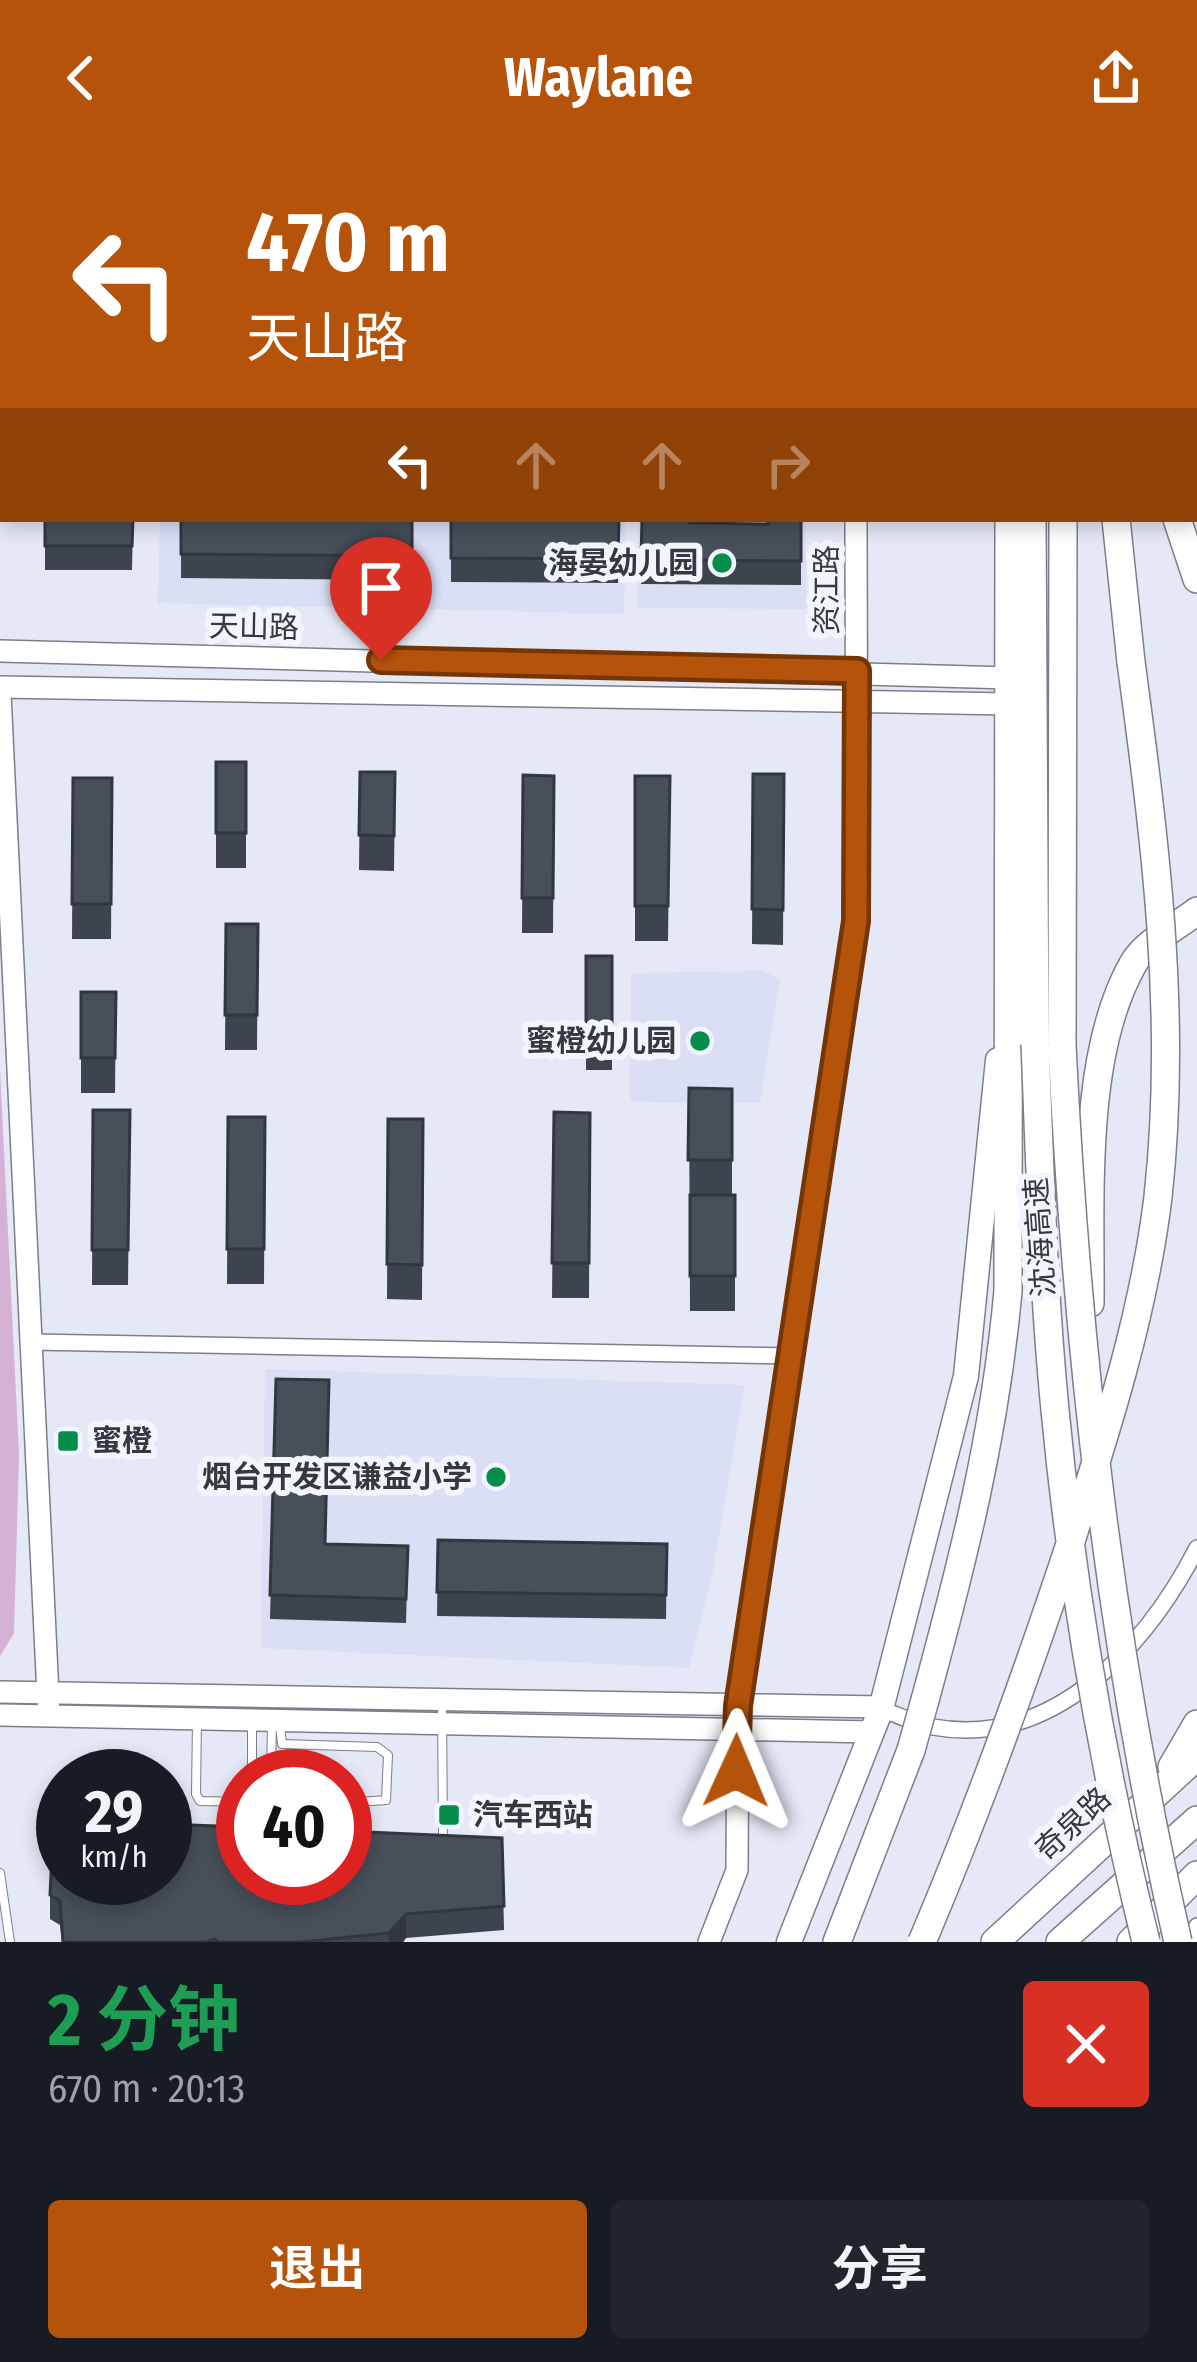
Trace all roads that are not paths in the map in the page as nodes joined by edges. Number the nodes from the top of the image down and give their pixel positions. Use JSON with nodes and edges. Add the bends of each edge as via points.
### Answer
{"nodes":[{"id":1,"x":856,"y":522,"type":"edge"},
{"id":2,"x":1009,"y":522,"type":"edge"},
{"id":3,"x":1031,"y":522,"type":"edge"},
{"id":4,"x":1063,"y":522,"type":"edge"},
{"id":5,"x":1116,"y":522,"type":"edge"},
{"id":6,"x":1178,"y":522,"type":"edge"},
{"id":7,"x":1197,"y":579,"type":"edge"},
{"id":8,"x":0,"y":651,"type":"edge"},
{"id":9,"x":857,"y":671,"type":"junction"},
{"id":10,"x":0,"y":690,"type":"edge"},
{"id":11,"x":1010,"y":691,"type":"junction"},
{"id":12,"x":857,"y":701,"type":"junction"},
{"id":13,"x":1197,"y":911,"type":"edge"},
{"id":14,"x":1007,"y":974,"type":"junction"},
{"id":15,"x":1048,"y":1045,"type":"junction"},
{"id":16,"x":32,"y":1342,"type":"junction"},
{"id":17,"x":793,"y":1356,"type":"junction"},
{"id":18,"x":1088,"y":1409,"type":"junction"},
{"id":19,"x":1197,"y":1548,"type":"edge"},
{"id":20,"x":0,"y":1692,"type":"edge"},
{"id":21,"x":442,"y":1701,"type":"junction"},
{"id":22,"x":49,"y":1705,"type":"junction"},
{"id":23,"x":738,"y":1706,"type":"junction"},
{"id":24,"x":0,"y":1715,"type":"edge"},
{"id":25,"x":878,"y":1716,"type":"junction"},
{"id":26,"x":197,"y":1720,"type":"junction"},
{"id":27,"x":268,"y":1722,"type":"junction"},
{"id":28,"x":1197,"y":1724,"type":"edge"},
{"id":29,"x":442,"y":1726,"type":"junction"},
{"id":30,"x":737,"y":1731,"type":"junction"},
{"id":31,"x":260,"y":1749,"type":"edge"},
{"id":32,"x":270,"y":1749,"type":"edge"},
{"id":33,"x":1197,"y":1756,"type":"edge"},
{"id":34,"x":1162,"y":1786,"type":"junction"},
{"id":35,"x":216,"y":1801,"type":"edge"},
{"id":36,"x":372,"y":1801,"type":"edge"},
{"id":37,"x":1197,"y":1820,"type":"edge"},
{"id":38,"x":443,"y":1849,"type":"edge"},
{"id":39,"x":0,"y":1873,"type":"edge"},
{"id":40,"x":1197,"y":1876,"type":"edge"},
{"id":41,"x":1197,"y":1926,"type":"edge"},
{"id":42,"x":10,"y":1942,"type":"edge"},
{"id":43,"x":709,"y":1942,"type":"edge"},
{"id":44,"x":789,"y":1942,"type":"edge"},
{"id":45,"x":837,"y":1942,"type":"edge"},
{"id":46,"x":922,"y":1942,"type":"edge"},
{"id":47,"x":995,"y":1942,"type":"edge"},
{"id":48,"x":1060,"y":1942,"type":"edge"},
{"id":49,"x":1131,"y":1942,"type":"edge"},
{"id":50,"x":1146,"y":1942,"type":"edge"},
{"id":51,"x":1178,"y":1942,"type":"edge"},
{"id":52,"x":1187,"y":1942,"type":"edge"}],
"edges":[{"from":1,"to":9,"type":"street","name":"资江路"},
{"from":2,"to":11,"type":"highway"},
{"from":3,"to":15,"type":"highway","name":"沈海高速"},
{"from":4,"to":15,"type":"highway","name":"沈海高速"},
{"from":5,"to":46,"type":"highway","bridge":true,"via":[[1159,866],[1166,998],[1151,1238],[1090,1484],[1017,1703]]},
{"from":6,"to":7,"type":"highway"},
{"from":8,"to":9,"type":"street","name":"天山路"},
{"from":9,"to":11,"type":"street","name":"天山路"},
{"from":9,"to":12,"type":"street","name":"资江路"},
{"from":10,"to":12,"type":"street"},
{"from":10,"to":16,"type":"street"},
{"from":11,"to":12,"type":"street"},
{"from":11,"to":14,"type":"highway"},
{"from":12,"to":17,"type":"street","name":"资江路","via":[[856,921]]},
{"from":13,"to":18,"type":"highway","bridge":true,"via":[[1135,960],[1112,1017],[1096,1106]]},
{"from":14,"to":25,"type":"main road","via":[[965,1376]]},
{"from":14,"to":45,"type":"highway","bridge":true,"via":[[1011,1186],[999,1391],[978,1507],[925,1700]]},
{"from":15,"to":18,"type":"highway","name":"沈海高速","bridge":true},
{"from":15,"to":50,"type":"highway","name":"沈海高速","bridge":true,"via":[[1055,1409],[1082,1629]]},
{"from":16,"to":17,"type":"street"},
{"from":16,"to":22,"type":"street"},
{"from":17,"to":23,"type":"street","name":"资江路"},
{"from":18,"to":51,"type":"highway","name":"沈海高速","bridge":true,"via":[[1127,1697]]},
{"from":19,"to":25,"type":"street","via":[[1109,1669],[1040,1717],[934,1727]]},
{"from":20,"to":22,"type":"street"},
{"from":21,"to":22,"type":"street"},
{"from":21,"to":23,"type":"street"},
{"from":21,"to":29,"type":"lane"},
{"from":22,"to":24,"type":"street"},
{"from":22,"to":26,"type":"street"},
{"from":23,"to":25,"type":"street"},
{"from":23,"to":30,"type":"street","name":"资江路"},
{"from":25,"to":30,"type":"street"},
{"from":25,"to":44,"type":"main road"},
{"from":26,"to":27,"type":"street"},
{"from":26,"to":35,"type":"lane","via":[[196,1794]]},
{"from":27,"to":29,"type":"street"},
{"from":27,"to":31,"type":"lane"},
{"from":27,"to":32,"type":"lane"},
{"from":27,"to":36,"type":"lane","via":[[282,1744],[377,1747],[388,1755],[386,1800]]},
{"from":28,"to":34,"type":"highway"},
{"from":29,"to":30,"type":"street"},
{"from":29,"to":38,"type":"lane"},
{"from":30,"to":43,"type":"street","name":"资江路","via":[[737,1870]]},
{"from":33,"to":34,"type":"highway","name":"奇泉路"},
{"from":34,"to":47,"type":"highway","name":"奇泉路"},
{"from":37,"to":48,"type":"highway"},
{"from":39,"to":42,"type":"lane"},
{"from":40,"to":49,"type":"highway"},
{"from":41,"to":52,"type":"street"}]}
